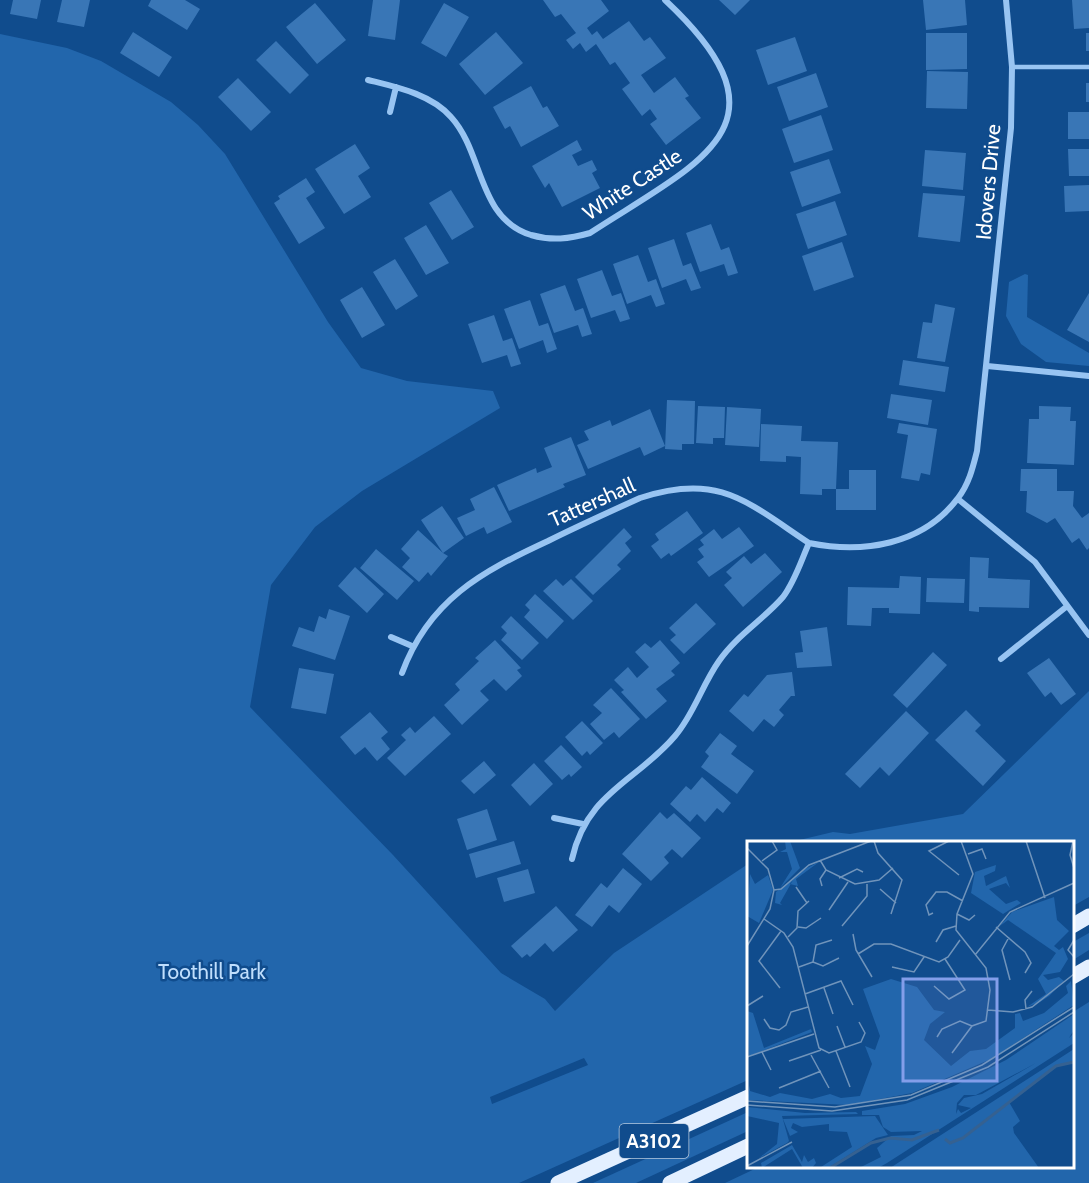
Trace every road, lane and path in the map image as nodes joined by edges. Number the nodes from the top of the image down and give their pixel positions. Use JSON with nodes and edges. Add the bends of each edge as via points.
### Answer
{"nodes":[{"id":1,"x":665,"y":0,"type":"edge"},
{"id":2,"x":1006,"y":0,"type":"edge"},
{"id":3,"x":1012,"y":67,"type":"junction"},
{"id":4,"x":1089,"y":67,"type":"edge"},
{"id":5,"x":368,"y":80,"type":"dead end"},
{"id":6,"x":396,"y":87,"type":"junction"},
{"id":7,"x":390,"y":112,"type":"dead end"},
{"id":8,"x":987,"y":366,"type":"junction"},
{"id":9,"x":1089,"y":376,"type":"edge"},
{"id":10,"x":958,"y":499,"type":"junction"},
{"id":11,"x":808,"y":543,"type":"junction"},
{"id":12,"x":1066,"y":607,"type":"junction"},
{"id":13,"x":1089,"y":636,"type":"edge"},
{"id":14,"x":391,"y":637,"type":"dead end"},
{"id":15,"x":412,"y":645,"type":"junction"},
{"id":16,"x":1001,"y":659,"type":"dead end"},
{"id":17,"x":402,"y":672,"type":"dead end"},
{"id":18,"x":554,"y":818,"type":"dead end"},
{"id":19,"x":583,"y":824,"type":"junction"},
{"id":20,"x":572,"y":859,"type":"dead end"},
{"id":21,"x":1089,"y":916,"type":"edge"},
{"id":22,"x":1074,"y":925,"type":"edge"},
{"id":23,"x":1089,"y":968,"type":"edge"},
{"id":24,"x":1074,"y":976,"type":"edge"},
{"id":25,"x":747,"y":1097,"type":"edge"},
{"id":26,"x":747,"y":1146,"type":"edge"},
{"id":27,"x":558,"y":1183,"type":"edge"},
{"id":28,"x":670,"y":1183,"type":"edge"}],
"edges":[{"from":1,"to":6,"type":"street","name":"White Castle","via":[[704,39],[722,68],[729,95],[726,127],[695,163],[590,233],[557,240],[522,232],[510,224],[488,196],[472,151],[451,117],[438,105]]},
{"from":2,"to":3,"type":"street","name":"Idovers Drive"},
{"from":3,"to":4,"type":"lane"},
{"from":3,"to":8,"type":"street","name":"Idovers Drive","via":[[1008,158]]},
{"from":5,"to":6,"type":"street","name":"White Castle"},
{"from":6,"to":7,"type":"street"},
{"from":8,"to":9,"type":"street"},
{"from":8,"to":10,"type":"street","name":"Tattershall","via":[[977,451]]},
{"from":10,"to":11,"type":"street","name":"Tattershall","via":[[924,528],[882,546],[855,549]]},
{"from":10,"to":12,"type":"street","via":[[1035,562]]},
{"from":11,"to":15,"type":"street","name":"Tattershall","via":[[761,510],[725,492],[710,488],[660,491],[491,568],[442,607]]},
{"from":11,"to":19,"type":"street","via":[[790,586],[720,659],[675,736],[620,783]]},
{"from":12,"to":13,"type":"street"},
{"from":12,"to":16,"type":"street"},
{"from":14,"to":15,"type":"street"},
{"from":15,"to":17,"type":"street","name":"Tattershall"},
{"from":18,"to":19,"type":"street"},
{"from":19,"to":20,"type":"street"},
{"from":21,"to":22,"type":"main road"},
{"from":23,"to":24,"type":"main road"},
{"from":25,"to":27,"type":"main road","number":"A3102"},
{"from":26,"to":28,"type":"main road","number":"A3102"}]}
